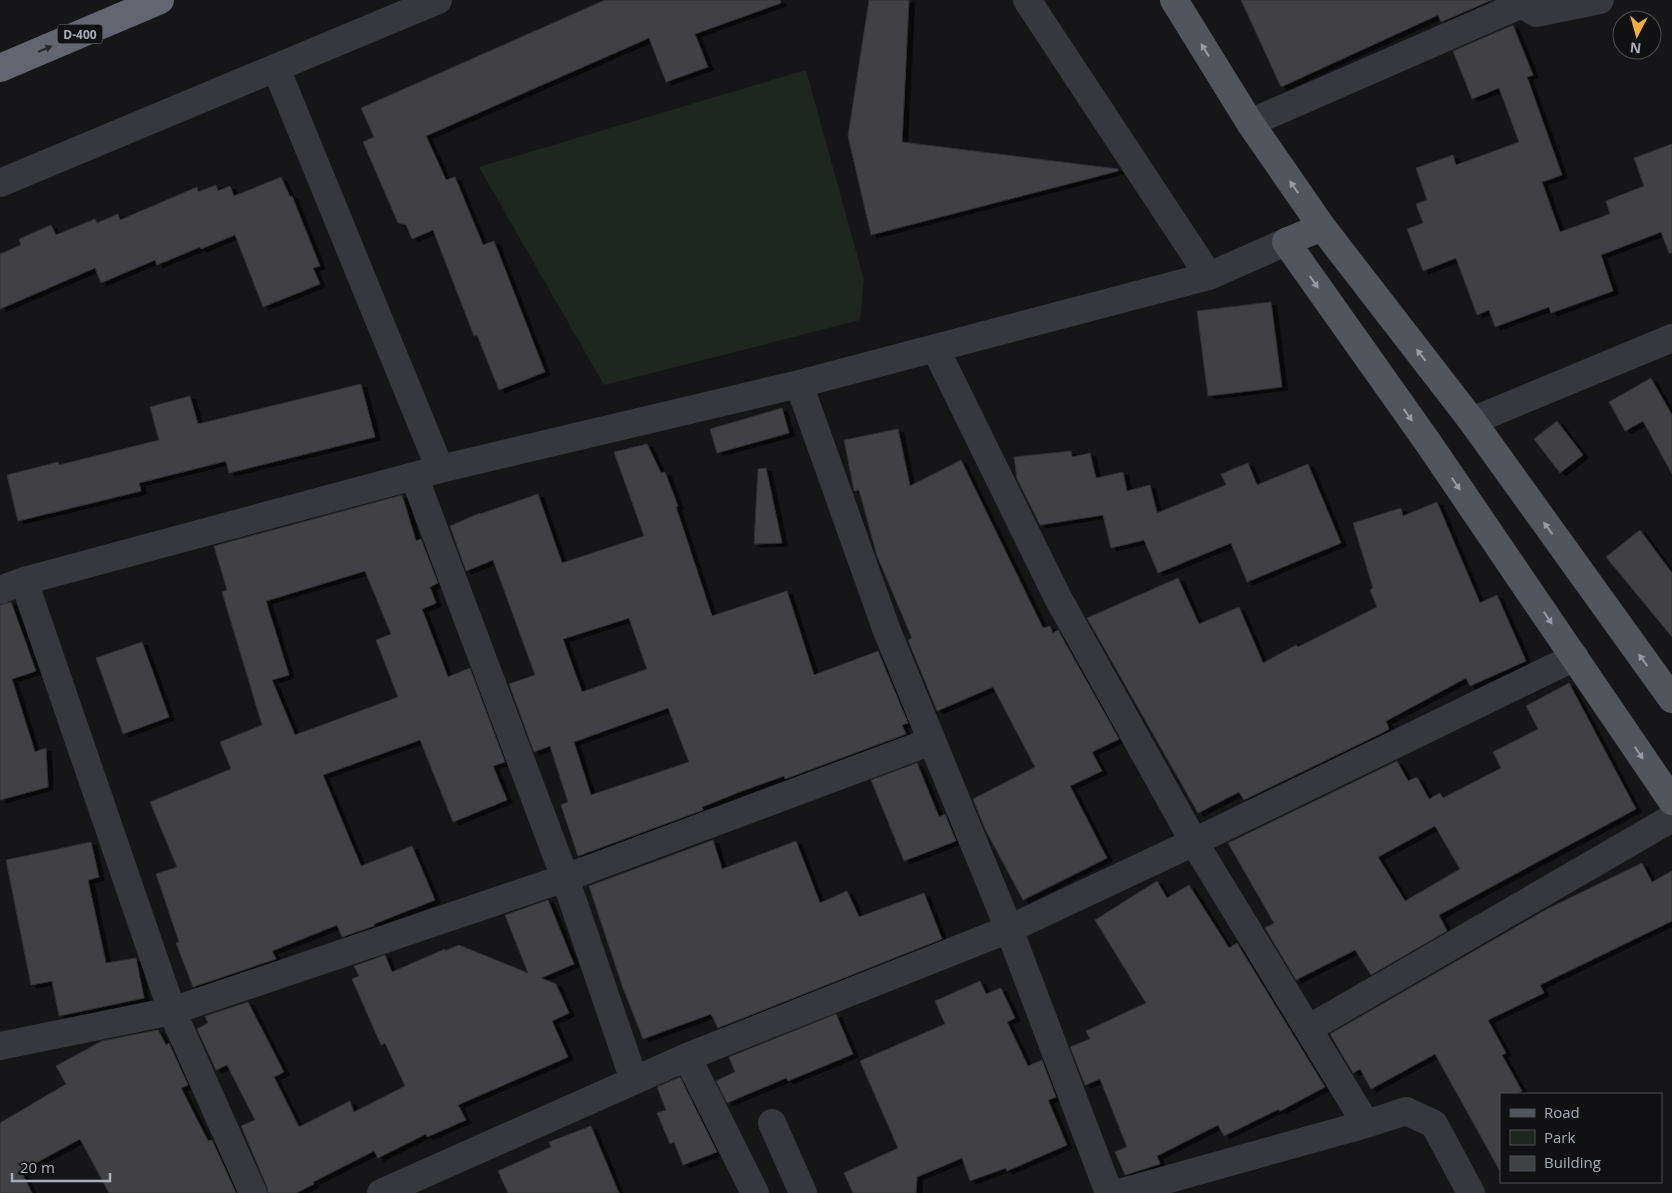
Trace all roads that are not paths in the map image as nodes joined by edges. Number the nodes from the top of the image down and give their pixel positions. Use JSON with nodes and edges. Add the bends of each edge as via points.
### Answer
{"nodes":[{"id":1,"x":160,"y":0,"type":"edge"},
{"id":2,"x":438,"y":0,"type":"edge"},
{"id":3,"x":1027,"y":0,"type":"edge"},
{"id":4,"x":1174,"y":0,"type":"edge"},
{"id":5,"x":1600,"y":0,"type":"edge"},
{"id":6,"x":1527,"y":6,"type":"edge"},
{"id":7,"x":0,"y":68,"type":"edge"},
{"id":8,"x":276,"y":68,"type":"junction"},
{"id":9,"x":1250,"y":123,"type":"junction"},
{"id":10,"x":0,"y":183,"type":"edge"},
{"id":11,"x":1322,"y":227,"type":"junction"},
{"id":12,"x":1286,"y":242,"type":"junction"},
{"id":13,"x":1209,"y":276,"type":"junction"},
{"id":14,"x":1672,"y":338,"type":"edge"},
{"id":15,"x":935,"y":348,"type":"junction"},
{"id":16,"x":799,"y":384,"type":"junction"},
{"id":17,"x":1472,"y":421,"type":"junction"},
{"id":18,"x":440,"y":468,"type":"junction"},
{"id":19,"x":414,"y":476,"type":"junction"},
{"id":20,"x":12,"y":585,"type":"edge"},
{"id":21,"x":1575,"y":657,"type":"junction"},
{"id":22,"x":1672,"y":699,"type":"edge"},
{"id":23,"x":932,"y":741,"type":"junction"},
{"id":24,"x":1672,"y":801,"type":"edge"},
{"id":25,"x":1672,"y":818,"type":"edge"},
{"id":26,"x":1194,"y":842,"type":"junction"},
{"id":27,"x":565,"y":878,"type":"junction"},
{"id":28,"x":1010,"y":929,"type":"junction"},
{"id":29,"x":172,"y":1011,"type":"junction"},
{"id":30,"x":1308,"y":1029,"type":"junction"},
{"id":31,"x":0,"y":1046,"type":"edge"},
{"id":32,"x":687,"y":1057,"type":"junction"},
{"id":33,"x":634,"y":1080,"type":"junction"},
{"id":34,"x":772,"y":1123,"type":"dead end"},
{"id":35,"x":1366,"y":1124,"type":"junction"},
{"id":36,"x":253,"y":1193,"type":"edge"},
{"id":37,"x":380,"y":1193,"type":"edge"},
{"id":38,"x":755,"y":1193,"type":"edge"},
{"id":39,"x":803,"y":1193,"type":"edge"},
{"id":40,"x":1110,"y":1193,"type":"edge"},
{"id":41,"x":1119,"y":1193,"type":"edge"},
{"id":42,"x":1471,"y":1193,"type":"edge"}],
"edges":[{"from":7,"to":1,"type":"highway","number":"D-400","one_way":true},
{"from":2,"to":8,"type":"street"},
{"from":3,"to":13,"type":"street"},
{"from":9,"to":4,"type":"main road","one_way":true},
{"from":5,"to":6,"type":"street"},
{"from":6,"to":9,"type":"street"},
{"from":8,"to":10,"type":"street"},
{"from":8,"to":18,"type":"street"},
{"from":11,"to":9,"type":"main road","one_way":true},
{"from":11,"to":12,"type":"main road"},
{"from":17,"to":11,"type":"main road","one_way":true},
{"from":12,"to":13,"type":"street"},
{"from":12,"to":21,"type":"main road","one_way":true},
{"from":13,"to":15,"type":"street"},
{"from":14,"to":17,"type":"street"},
{"from":15,"to":16,"type":"street"},
{"from":15,"to":26,"type":"street","via":[[1058,598]]},
{"from":16,"to":18,"type":"street"},
{"from":16,"to":23,"type":"street","via":[[888,631]]},
{"from":22,"to":17,"type":"main road","one_way":true},
{"from":18,"to":19,"type":"street"},
{"from":19,"to":20,"type":"street"},
{"from":19,"to":27,"type":"street"},
{"from":20,"to":29,"type":"street"},
{"from":21,"to":24,"type":"main road","one_way":true},
{"from":21,"to":26,"type":"street"},
{"from":23,"to":27,"type":"street"},
{"from":23,"to":28,"type":"street"},
{"from":25,"to":30,"type":"street"},
{"from":26,"to":28,"type":"street"},
{"from":26,"to":30,"type":"street"},
{"from":27,"to":29,"type":"street"},
{"from":27,"to":33,"type":"street"},
{"from":28,"to":32,"type":"street"},
{"from":28,"to":40,"type":"street"},
{"from":29,"to":31,"type":"street"},
{"from":29,"to":36,"type":"street"},
{"from":30,"to":35,"type":"street"},
{"from":32,"to":33,"type":"street"},
{"from":32,"to":38,"type":"street"},
{"from":33,"to":37,"type":"street"},
{"from":34,"to":39,"type":"street"},
{"from":35,"to":41,"type":"street"},
{"from":35,"to":42,"type":"street","via":[[1406,1110],[1434,1124]]}]}
